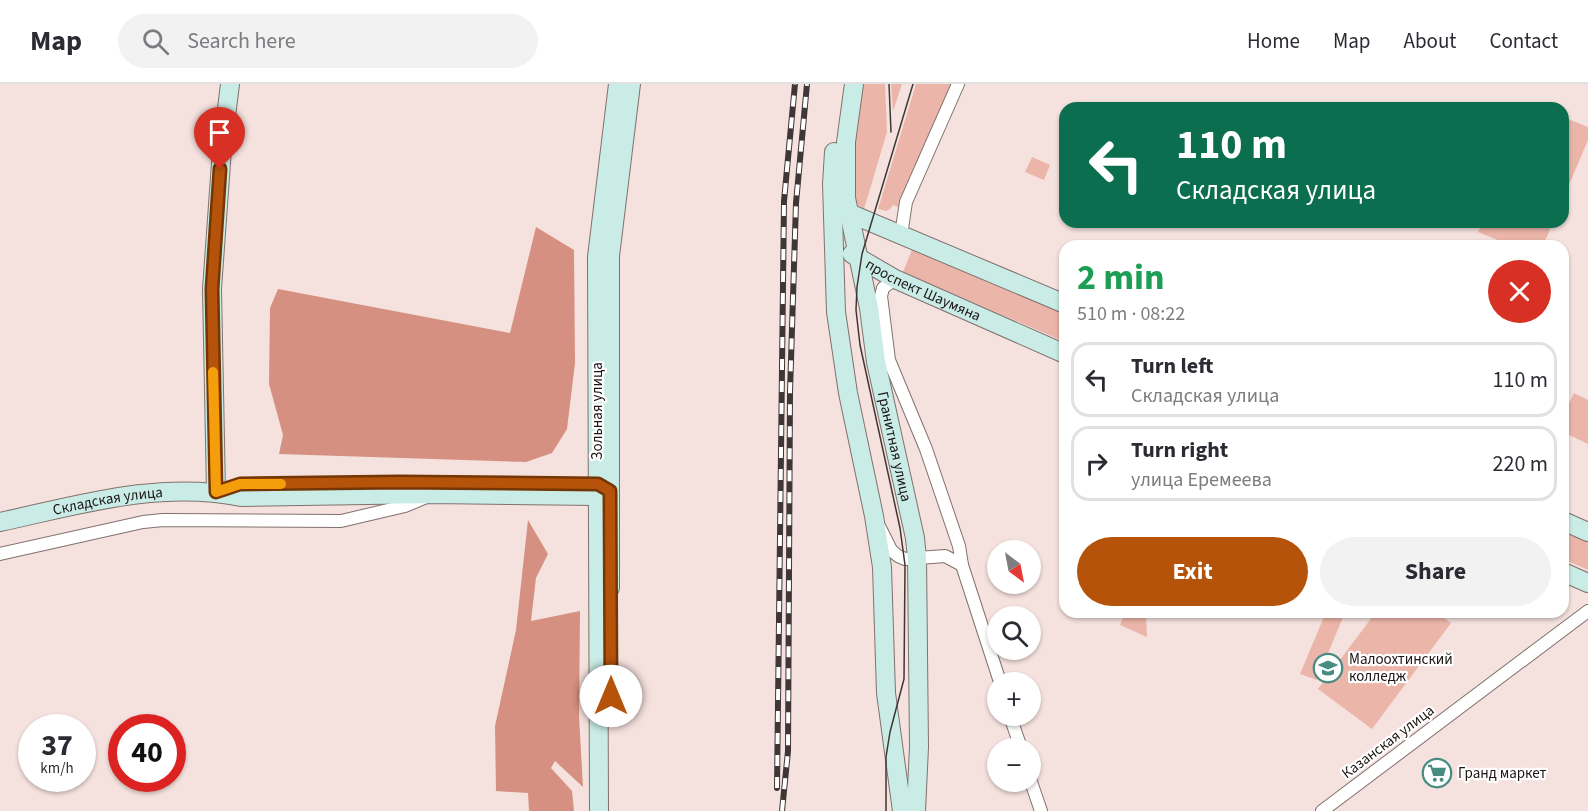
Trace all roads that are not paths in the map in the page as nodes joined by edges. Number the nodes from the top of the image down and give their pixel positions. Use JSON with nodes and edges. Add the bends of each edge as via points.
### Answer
{"nodes":[{"id":1,"x":230,"y":84,"type":"edge"},
{"id":2,"x":618,"y":84,"type":"edge"},
{"id":3,"x":631,"y":84,"type":"edge"},
{"id":4,"x":842,"y":84,"type":"edge"},
{"id":5,"x":854,"y":84,"type":"edge"},
{"id":6,"x":958,"y":84,"type":"edge"},
{"id":7,"x":849,"y":213,"type":"junction"},
{"id":8,"x":894,"y":231,"type":"junction"},
{"id":9,"x":854,"y":235,"type":"junction"},
{"id":10,"x":833,"y":246,"type":"junction"},
{"id":11,"x":858,"y":257,"type":"junction"},
{"id":12,"x":895,"y":279,"type":"junction"},
{"id":13,"x":1059,"y":301,"type":"edge"},
{"id":14,"x":1059,"y":351,"type":"edge"},
{"id":15,"x":882,"y":361,"type":"junction"},
{"id":16,"x":602,"y":491,"type":"junction"},
{"id":17,"x":216,"y":492,"type":"junction"},
{"id":18,"x":432,"y":494,"type":"junction"},
{"id":19,"x":874,"y":516,"type":"junction"},
{"id":20,"x":0,"y":522,"type":"edge"},
{"id":21,"x":1569,"y":524,"type":"edge"},
{"id":22,"x":1588,"y":532,"type":"edge"},
{"id":23,"x":0,"y":554,"type":"edge"},
{"id":24,"x":917,"y":558,"type":"junction"},
{"id":25,"x":962,"y":565,"type":"junction"},
{"id":26,"x":1569,"y":575,"type":"edge"},
{"id":27,"x":1588,"y":583,"type":"edge"},
{"id":28,"x":1588,"y":610,"type":"edge"},
{"id":29,"x":997,"y":672,"type":"edge"},
{"id":30,"x":1034,"y":792,"type":"edge"},
{"id":31,"x":599,"y":811,"type":"edge"},
{"id":32,"x":611,"y":811,"type":"edge"},
{"id":33,"x":902,"y":811,"type":"edge"},
{"id":34,"x":916,"y":811,"type":"edge"},
{"id":35,"x":1041,"y":811,"type":"edge"},
{"id":36,"x":1322,"y":811,"type":"edge"}],
"edges":[{"from":1,"to":17,"type":"street","via":[[212,289]]},
{"from":2,"to":16,"type":"street","name":"Зольная улица","via":[[597,257]]},
{"from":3,"to":16,"type":"street","name":"Зольная улица","via":[[610,256]]},
{"from":4,"to":10,"type":"street","via":[[832,184]]},
{"from":5,"to":7,"type":"street","name":"Гранитная улица","via":[[846,142]]},
{"from":6,"to":8,"type":"street"},
{"from":7,"to":8,"type":"street"},
{"from":7,"to":9,"type":"street","name":"Гранитная улица"},
{"from":8,"to":9,"type":"street","name":"проспект Шаумяна"},
{"from":8,"to":13,"type":"street"},
{"from":9,"to":10,"type":"street","name":"проспект Шаумяна"},
{"from":9,"to":11,"type":"street","name":"Гранитная улица"},
{"from":10,"to":11,"type":"street","name":"проспект Шаумяна"},
{"from":10,"to":19,"type":"street","via":[[836,312],[848,393]]},
{"from":11,"to":12,"type":"street","name":"проспект Шаумяна"},
{"from":11,"to":15,"type":"street","name":"Гранитная улица"},
{"from":12,"to":14,"type":"street","name":"проспект Шаумяна"},
{"from":12,"to":15,"type":"street","name":"Гранитная улица","via":[[883,288],[881,296]]},
{"from":15,"to":24,"type":"street","name":"Гранитная улица"},
{"from":15,"to":25,"type":"street","name":"Гранитная улица","via":[[926,449]]},
{"from":16,"to":17,"type":"street","name":"Складская улица","via":[[411,482],[240,484]]},
{"from":16,"to":18,"type":"street","name":"Складская улица"},
{"from":16,"to":31,"type":"street","name":"Зольная улица"},
{"from":16,"to":32,"type":"street","name":"Зольная улица"},
{"from":17,"to":18,"type":"street","name":"Складская улица","via":[[241,497]]},
{"from":17,"to":20,"type":"street","name":"Складская улица","via":[[146,492]]},
{"from":18,"to":23,"type":"street","via":[[405,506],[341,521],[143,522]]},
{"from":19,"to":24,"type":"street","via":[[891,550],[905,559]]},
{"from":19,"to":33,"type":"street","via":[[883,577],[886,693]]},
{"from":21,"to":22,"type":"street"},
{"from":24,"to":25,"type":"street","via":[[945,556]]},
{"from":24,"to":34,"type":"street","name":"Гранитная улица"},
{"from":25,"to":29,"type":"street","name":"Гранитная улица"},
{"from":26,"to":27,"type":"street"},
{"from":28,"to":36,"type":"street","name":"Казанская улица"},
{"from":30,"to":35,"type":"street"}]}
